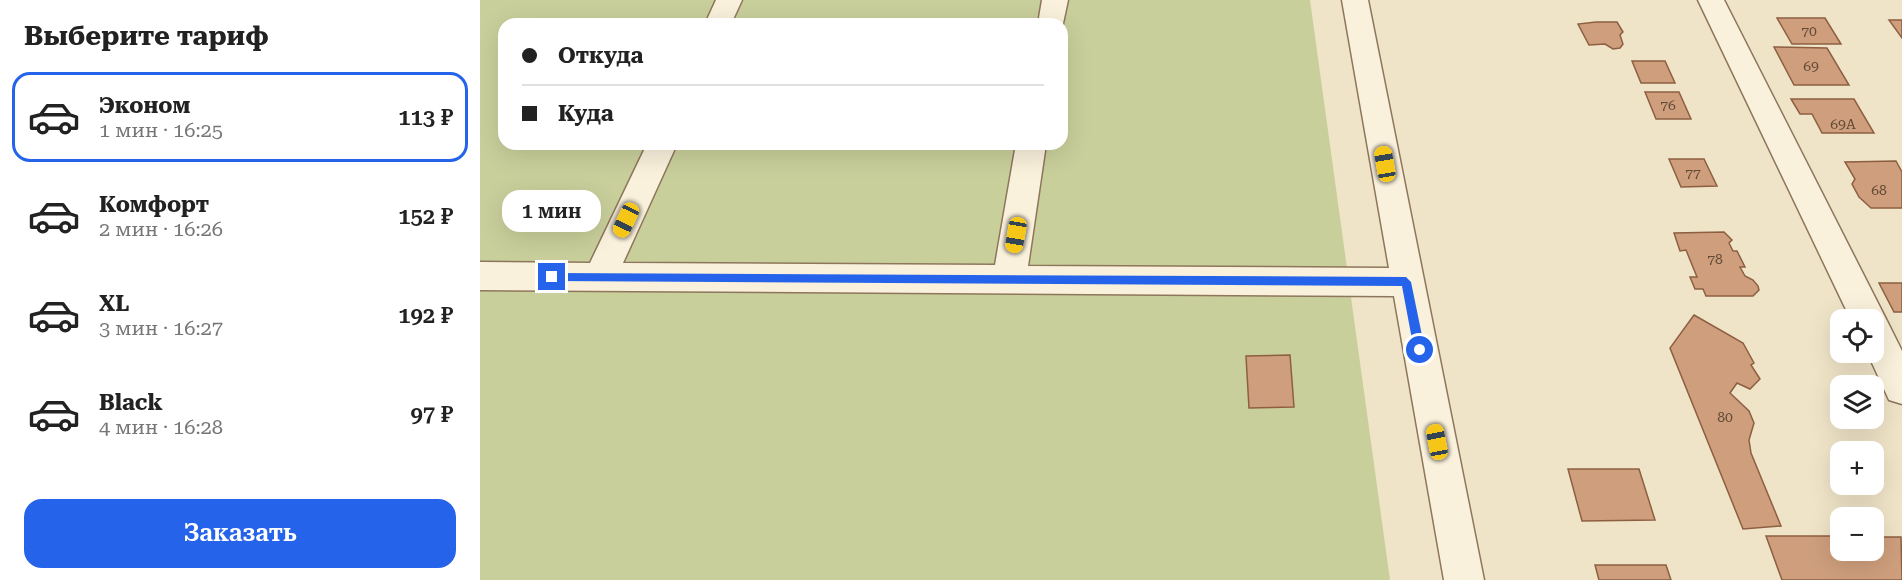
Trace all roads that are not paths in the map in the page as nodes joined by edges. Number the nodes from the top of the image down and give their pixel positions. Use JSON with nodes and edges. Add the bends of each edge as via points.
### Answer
{"nodes":[{"id":1,"x":729,"y":0,"type":"edge"},
{"id":2,"x":1055,"y":0,"type":"edge"},
{"id":3,"x":1355,"y":0,"type":"edge"},
{"id":4,"x":1712,"y":0,"type":"edge"},
{"id":5,"x":721,"y":18,"type":"edge"},
{"id":6,"x":1052,"y":18,"type":"edge"},
{"id":7,"x":659,"y":150,"type":"edge"},
{"id":8,"x":1030,"y":150,"type":"edge"},
{"id":9,"x":480,"y":276,"type":"edge"},
{"id":10,"x":600,"y":277,"type":"junction"},
{"id":11,"x":1009,"y":281,"type":"junction"},
{"id":12,"x":1406,"y":282,"type":"junction"},
{"id":13,"x":1863,"y":309,"type":"edge"},
{"id":14,"x":1884,"y":351,"type":"edge"},
{"id":15,"x":1902,"y":388,"type":"edge"},
{"id":16,"x":1464,"y":580,"type":"edge"}],
"edges":[{"from":1,"to":5,"type":"street"},
{"from":2,"to":6,"type":"street"},
{"from":3,"to":12,"type":"street"},
{"from":4,"to":13,"type":"street"},
{"from":7,"to":10,"type":"street"},
{"from":8,"to":11,"type":"street"},
{"from":9,"to":10,"type":"street"},
{"from":10,"to":11,"type":"street"},
{"from":11,"to":12,"type":"street"},
{"from":12,"to":16,"type":"street"},
{"from":14,"to":15,"type":"street"}]}
